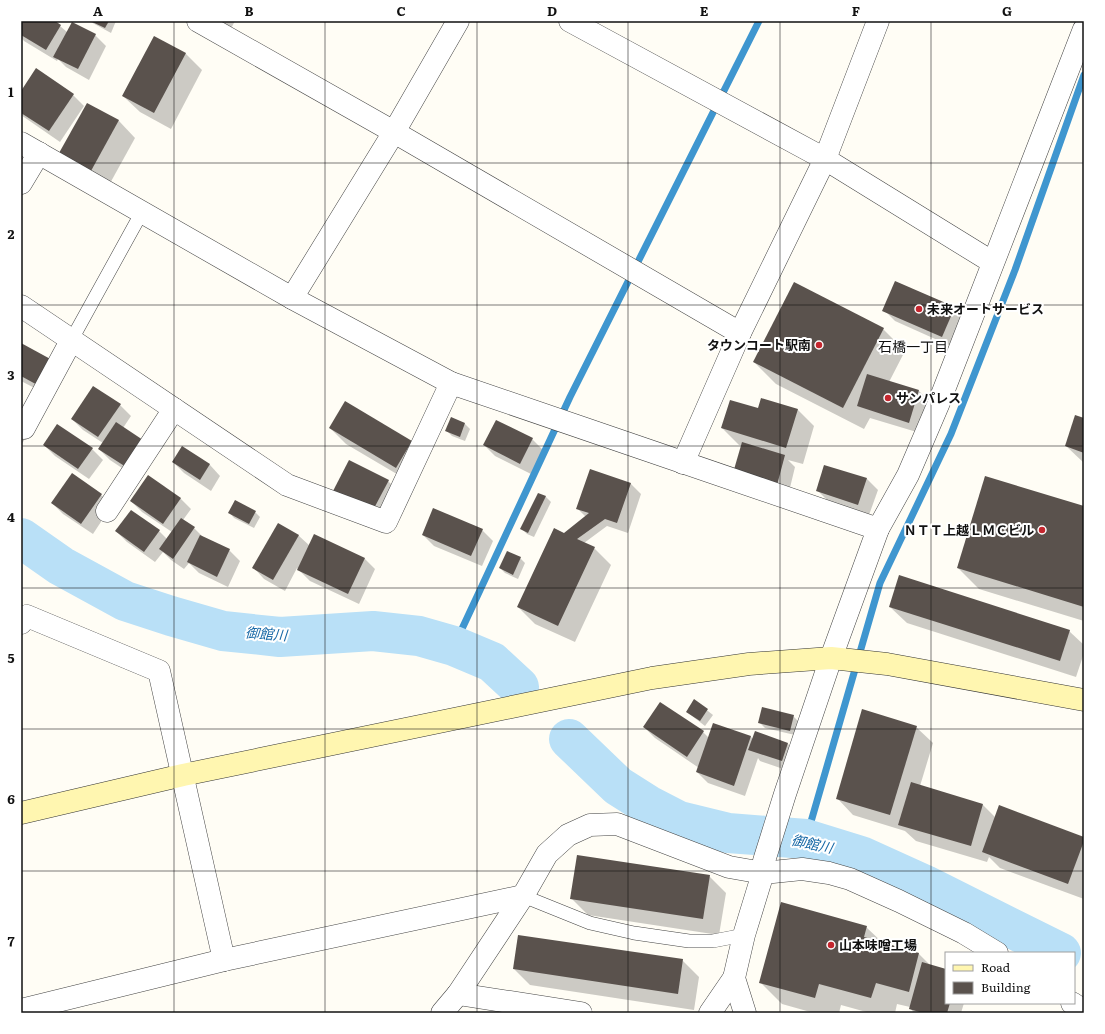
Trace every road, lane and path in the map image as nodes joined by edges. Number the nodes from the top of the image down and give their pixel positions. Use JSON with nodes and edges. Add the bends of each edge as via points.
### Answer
{"nodes":[{"id":1,"x":198,"y":21,"type":"edge"},
{"id":2,"x":458,"y":21,"type":"edge"},
{"id":3,"x":570,"y":21,"type":"edge"},
{"id":4,"x":878,"y":21,"type":"edge"},
{"id":5,"x":1084,"y":29,"type":"edge"},
{"id":6,"x":394,"y":132,"type":"junction"},
{"id":7,"x":30,"y":148,"type":"edge"},
{"id":8,"x":825,"y":159,"type":"junction"},
{"id":9,"x":21,"y":183,"type":"edge"},
{"id":10,"x":142,"y":212,"type":"junction"},
{"id":11,"x":992,"y":262,"type":"junction"},
{"id":12,"x":292,"y":298,"type":"junction"},
{"id":13,"x":21,"y":306,"type":"edge"},
{"id":14,"x":740,"y":333,"type":"junction"},
{"id":15,"x":72,"y":339,"type":"junction"},
{"id":16,"x":451,"y":383,"type":"junction"},
{"id":17,"x":174,"y":409,"type":"junction"},
{"id":18,"x":24,"y":428,"type":"dead end"},
{"id":19,"x":683,"y":463,"type":"junction"},
{"id":20,"x":107,"y":511,"type":"dead end"},
{"id":21,"x":878,"y":529,"type":"junction"},
{"id":22,"x":21,"y":623,"type":"edge"},
{"id":23,"x":831,"y":658,"type":"junction"},
{"id":24,"x":1084,"y":700,"type":"edge"},
{"id":25,"x":183,"y":775,"type":"junction"},
{"id":26,"x":21,"y":813,"type":"edge"},
{"id":27,"x":764,"y":867,"type":"junction"},
{"id":28,"x":523,"y":896,"type":"junction"},
{"id":29,"x":744,"y":935,"type":"junction"},
{"id":30,"x":995,"y":952,"type":"edge"},
{"id":31,"x":224,"y":960,"type":"junction"},
{"id":32,"x":734,"y":978,"type":"junction"},
{"id":33,"x":458,"y":994,"type":"junction"},
{"id":34,"x":1074,"y":1004,"type":"edge"},
{"id":35,"x":21,"y":1010,"type":"edge"},
{"id":36,"x":1084,"y":1011,"type":"edge"},
{"id":37,"x":442,"y":1013,"type":"edge"},
{"id":38,"x":582,"y":1013,"type":"edge"},
{"id":39,"x":710,"y":1013,"type":"edge"},
{"id":40,"x":745,"y":1013,"type":"edge"}],
"edges":[{"from":1,"to":6,"type":"street"},
{"from":2,"to":6,"type":"street"},
{"from":3,"to":8,"type":"street"},
{"from":4,"to":8,"type":"street"},
{"from":5,"to":11,"type":"street"},
{"from":6,"to":12,"type":"street"},
{"from":6,"to":14,"type":"street"},
{"from":7,"to":9,"type":"street"},
{"from":7,"to":10,"type":"street"},
{"from":8,"to":11,"type":"street"},
{"from":8,"to":14,"type":"street"},
{"from":10,"to":12,"type":"street"},
{"from":10,"to":15,"type":"lane"},
{"from":11,"to":21,"type":"street","via":[[938,405],[908,475]]},
{"from":12,"to":16,"type":"street"},
{"from":13,"to":15,"type":"street"},
{"from":14,"to":19,"type":"street"},
{"from":15,"to":17,"type":"street"},
{"from":15,"to":18,"type":"street"},
{"from":16,"to":17,"type":"street","via":[[386,522],[287,485]]},
{"from":16,"to":19,"type":"street"},
{"from":17,"to":20,"type":"street"},
{"from":19,"to":21,"type":"street"},
{"from":21,"to":23,"type":"street"},
{"from":22,"to":25,"type":"street","via":[[27,616],[159,671]]},
{"from":23,"to":24,"type":"street","via":[[894,665]]},
{"from":23,"to":25,"type":"street","via":[[749,664],[652,678]]},
{"from":23,"to":27,"type":"street","via":[[785,794]]},
{"from":25,"to":26,"type":"street"},
{"from":25,"to":31,"type":"street"},
{"from":27,"to":28,"type":"street","via":[[729,867],[617,824],[590,825],[568,835],[547,854]]},
{"from":27,"to":29,"type":"street"},
{"from":27,"to":30,"type":"street","via":[[802,869],[850,879],[964,933]]},
{"from":28,"to":29,"type":"lane","via":[[590,923],[634,933],[689,942],[713,941]]},
{"from":28,"to":31,"type":"street"},
{"from":28,"to":33,"type":"street"},
{"from":29,"to":32,"type":"street"},
{"from":31,"to":35,"type":"street"},
{"from":32,"to":39,"type":"street"},
{"from":32,"to":40,"type":"street"},
{"from":33,"to":37,"type":"street"},
{"from":33,"to":38,"type":"street"},
{"from":34,"to":36,"type":"street"}]}
